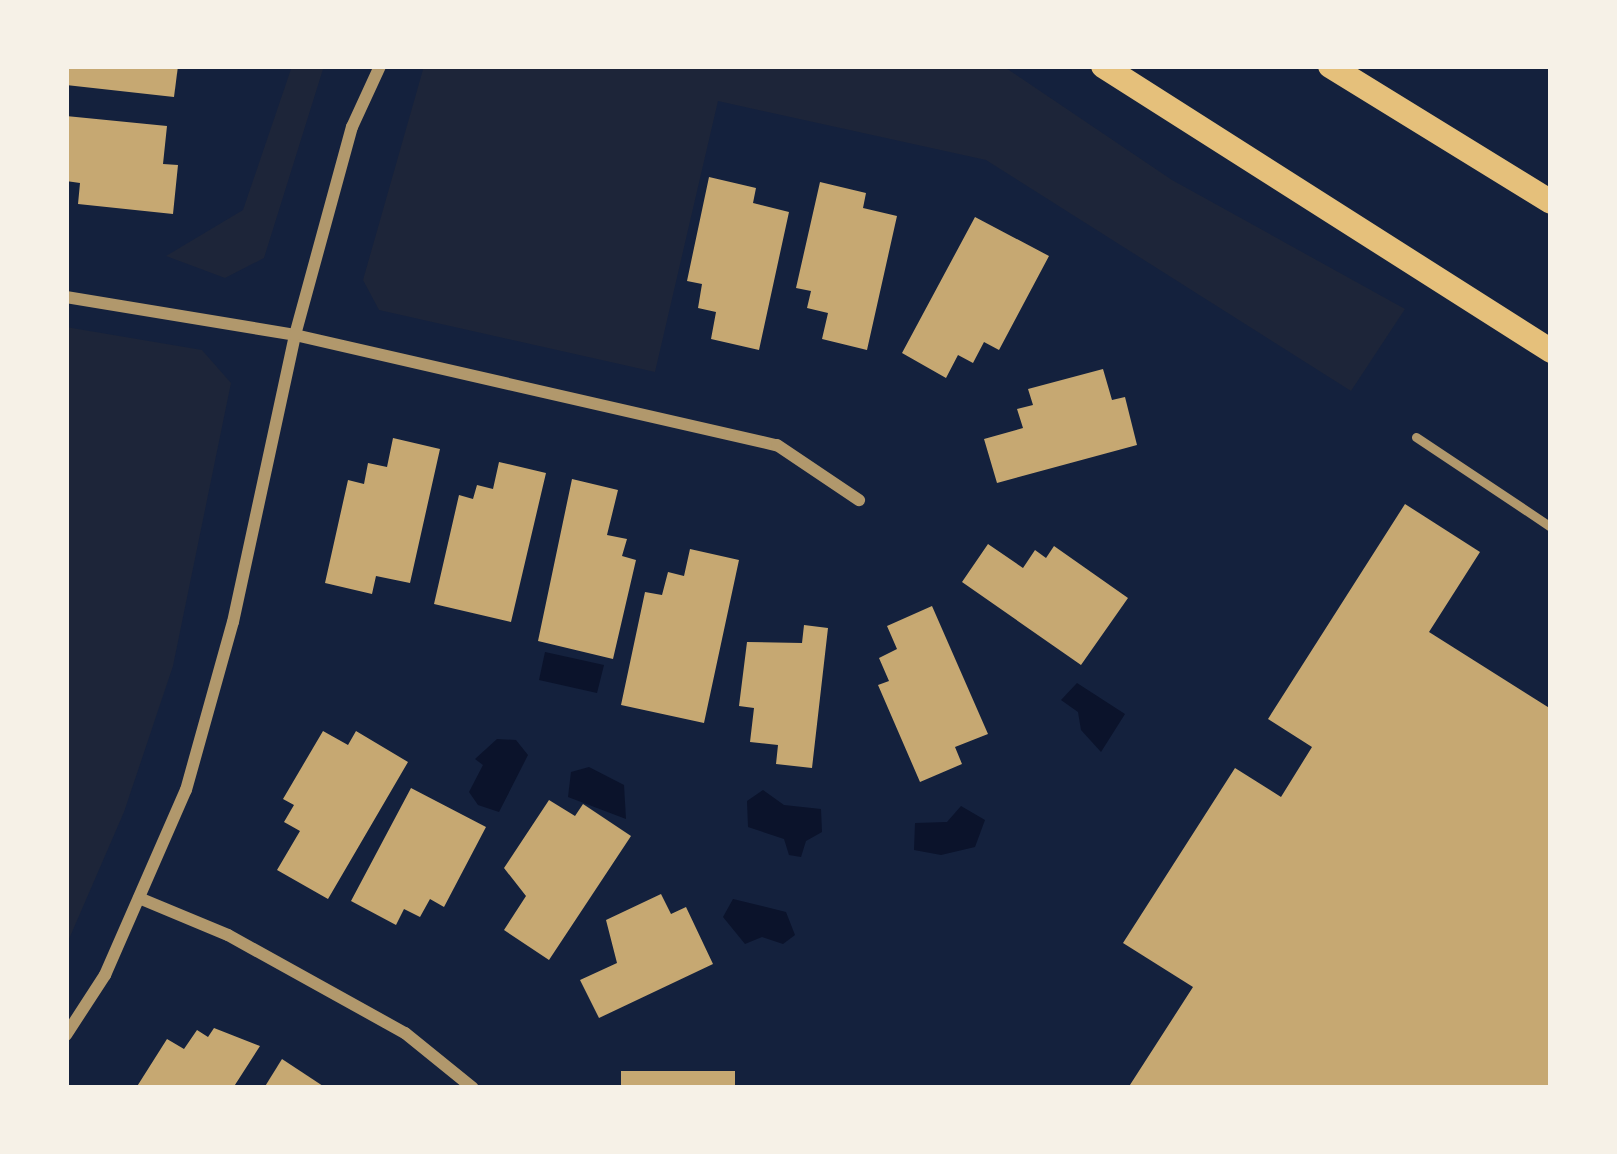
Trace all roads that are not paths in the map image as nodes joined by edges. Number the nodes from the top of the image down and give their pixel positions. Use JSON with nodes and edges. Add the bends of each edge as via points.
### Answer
{"nodes":[{"id":1,"x":380,"y":66,"type":"edge"},
{"id":2,"x":1103,"y":66,"type":"edge"},
{"id":3,"x":1330,"y":66,"type":"edge"},
{"id":4,"x":1551,"y":202,"type":"edge"},
{"id":5,"x":66,"y":297,"type":"edge"},
{"id":6,"x":1551,"y":332,"type":"edge"},
{"id":7,"x":1525,"y":334,"type":"junction"},
{"id":8,"x":295,"y":335,"type":"junction"},
{"id":9,"x":1551,"y":351,"type":"edge"},
{"id":10,"x":1416,"y":437,"type":"dead end"},
{"id":11,"x":859,"y":500,"type":"dead end"},
{"id":12,"x":1551,"y":527,"type":"edge"},
{"id":13,"x":139,"y":898,"type":"junction"},
{"id":14,"x":66,"y":1035,"type":"edge"},
{"id":15,"x":472,"y":1088,"type":"edge"}],
"edges":[{"from":1,"to":8,"type":"street","via":[[352,128]]},
{"from":2,"to":7,"type":"main road"},
{"from":3,"to":4,"type":"main road"},
{"from":5,"to":8,"type":"street"},
{"from":6,"to":7,"type":"main road"},
{"from":7,"to":9,"type":"main road"},
{"from":8,"to":11,"type":"street","via":[[777,445]]},
{"from":8,"to":13,"type":"street","via":[[233,622],[186,790]]},
{"from":10,"to":12,"type":"lane"},
{"from":13,"to":14,"type":"street"},
{"from":13,"to":15,"type":"street","via":[[229,935],[405,1033]]}]}
